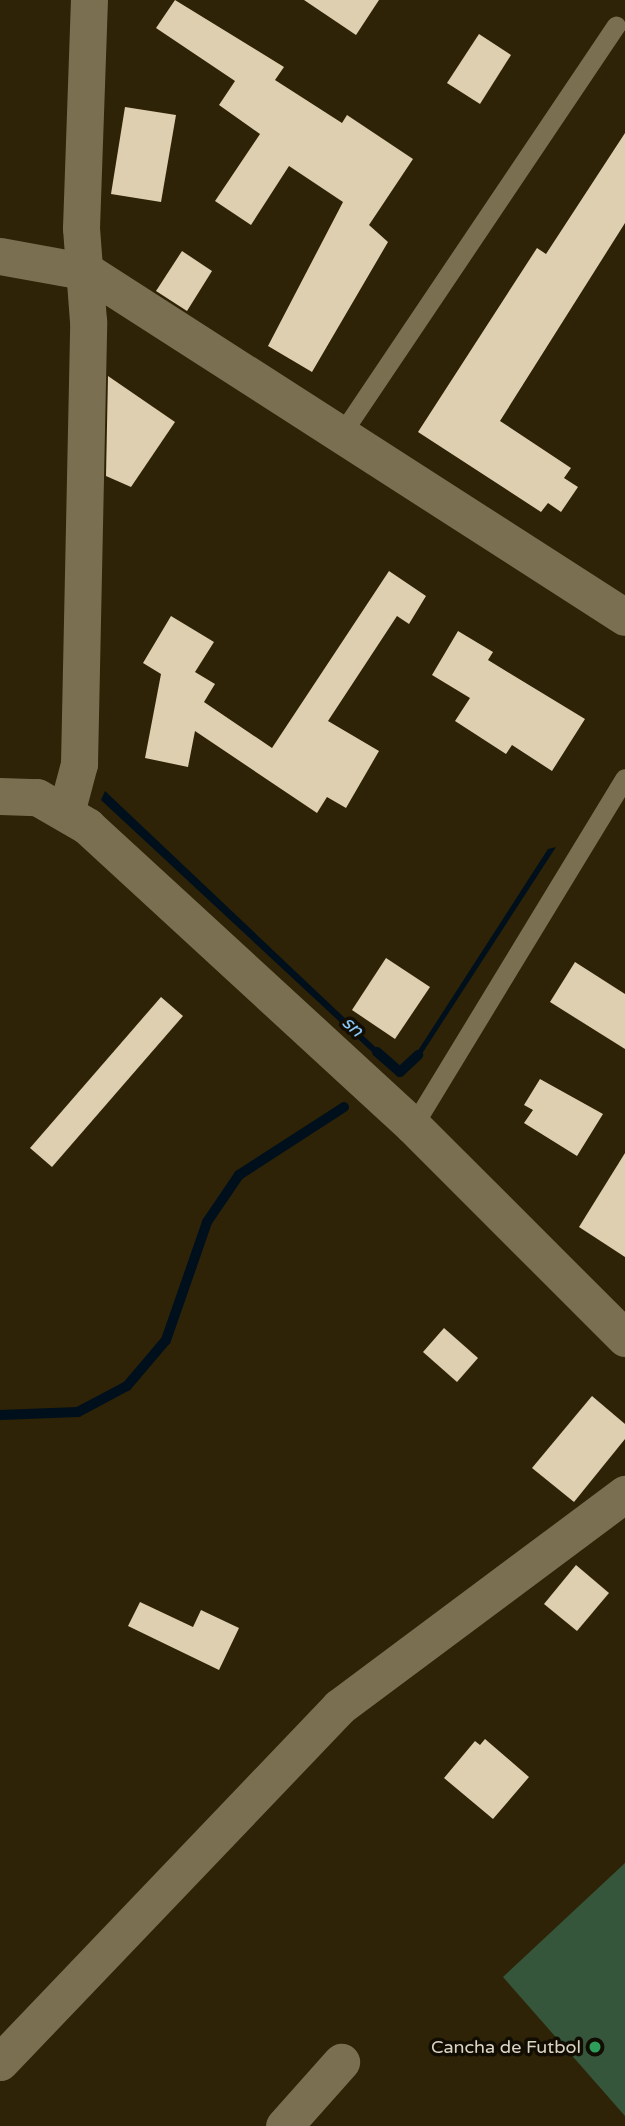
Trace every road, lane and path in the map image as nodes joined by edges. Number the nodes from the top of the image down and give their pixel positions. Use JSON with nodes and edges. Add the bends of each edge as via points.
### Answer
{"nodes":[{"id":1,"x":89,"y":0,"type":"edge"},
{"id":2,"x":616,"y":25,"type":"dead end"},
{"id":3,"x":0,"y":256,"type":"edge"},
{"id":4,"x":88,"y":272,"type":"junction"},
{"id":5,"x":342,"y":433,"type":"junction"},
{"id":6,"x":625,"y":617,"type":"edge"},
{"id":7,"x":625,"y":778,"type":"edge"},
{"id":8,"x":0,"y":796,"type":"edge"},
{"id":9,"x":69,"y":805,"type":"junction"},
{"id":10,"x":412,"y":1126,"type":"junction"},
{"id":11,"x":625,"y":1338,"type":"edge"},
{"id":12,"x":625,"y":1494,"type":"edge"},
{"id":13,"x":0,"y":2062,"type":"edge"},
{"id":14,"x":341,"y":2062,"type":"dead end"},
{"id":15,"x":284,"y":2126,"type":"edge"}],
"edges":[{"from":1,"to":4,"type":"street","via":[[81,228]]},
{"from":2,"to":5,"type":"lane"},
{"from":3,"to":4,"type":"street"},
{"from":4,"to":5,"type":"street"},
{"from":4,"to":9,"type":"street","via":[[79,764]]},
{"from":5,"to":6,"type":"street"},
{"from":7,"to":10,"type":"lane"},
{"from":8,"to":9,"type":"street","via":[[37,797]]},
{"from":9,"to":10,"type":"street"},
{"from":10,"to":11,"type":"street"},
{"from":12,"to":13,"type":"street","via":[[338,1707]]},
{"from":14,"to":15,"type":"street"}]}
